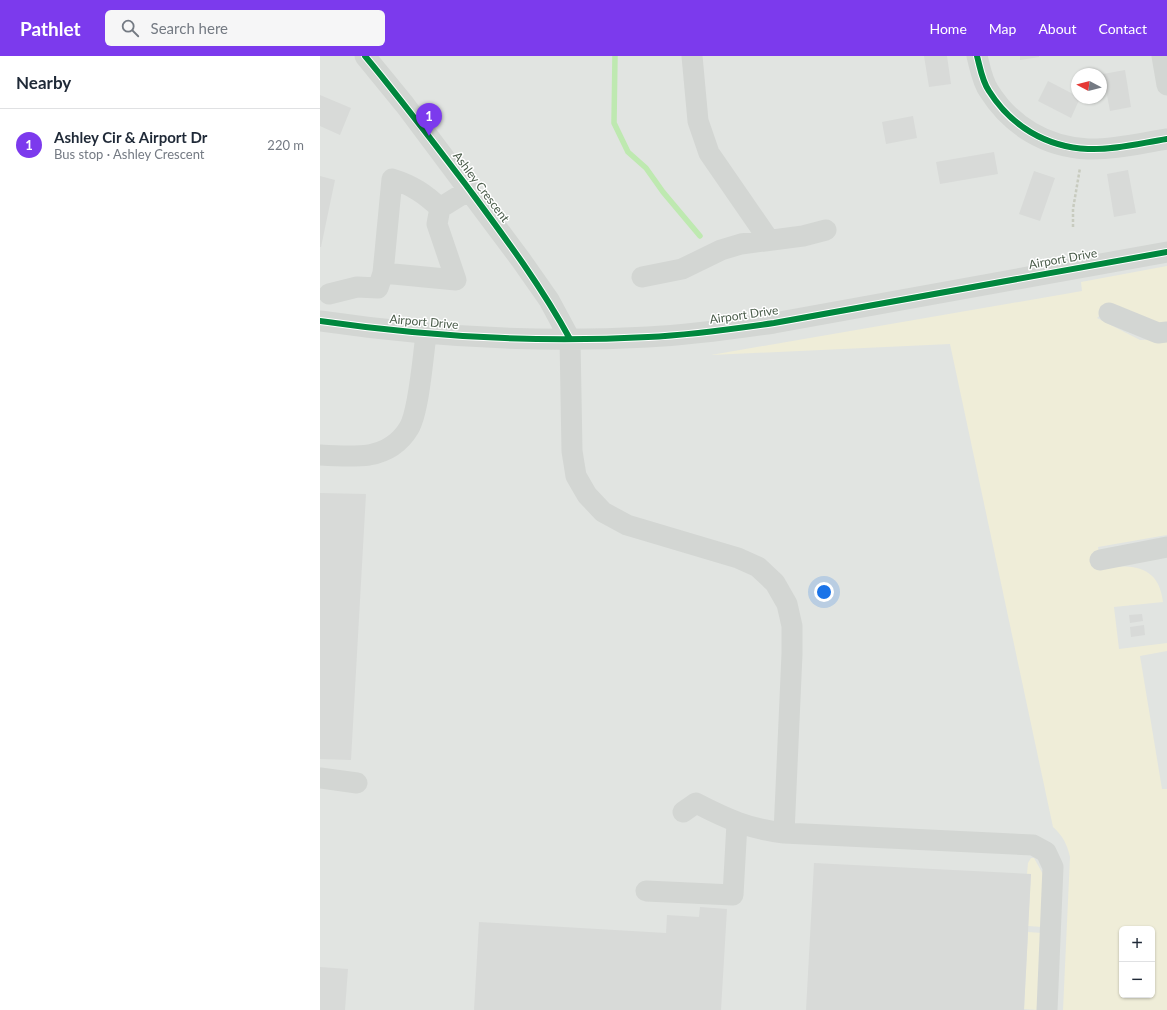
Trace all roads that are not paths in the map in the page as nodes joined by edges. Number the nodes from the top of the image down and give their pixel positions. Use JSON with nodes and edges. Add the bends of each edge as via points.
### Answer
{"nodes":[{"id":1,"x":365,"y":56,"type":"edge"},
{"id":2,"x":692,"y":56,"type":"edge"},
{"id":3,"x":977,"y":56,"type":"edge"},
{"id":4,"x":1162,"y":56,"type":"edge"},
{"id":5,"x":1167,"y":85,"type":"edge"},
{"id":6,"x":1167,"y":139,"type":"edge"},
{"id":7,"x":469,"y":190,"type":"junction"},
{"id":8,"x":440,"y":208,"type":"junction"},
{"id":9,"x":826,"y":230,"type":"dead end"},
{"id":10,"x":769,"y":240,"type":"junction"},
{"id":11,"x":1167,"y":252,"type":"edge"},
{"id":12,"x":383,"y":273,"type":"junction"},
{"id":13,"x":642,"y":277,"type":"dead end"},
{"id":14,"x":325,"y":289,"type":"edge"},
{"id":15,"x":1109,"y":313,"type":"dead end"},
{"id":16,"x":328,"y":322,"type":"edge"},
{"id":17,"x":1167,"y":332,"type":"edge"},
{"id":18,"x":426,"y":335,"type":"junction"},
{"id":19,"x":570,"y":339,"type":"junction"},
{"id":20,"x":320,"y":455,"type":"edge"},
{"id":21,"x":1167,"y":547,"type":"edge"},
{"id":22,"x":1100,"y":560,"type":"dead end"},
{"id":23,"x":320,"y":778,"type":"edge"},
{"id":24,"x":357,"y":783,"type":"dead end"},
{"id":25,"x":683,"y":812,"type":"dead end"},
{"id":26,"x":737,"y":823,"type":"junction"},
{"id":27,"x":784,"y":833,"type":"junction"},
{"id":28,"x":646,"y":891,"type":"dead end"},
{"id":29,"x":1047,"y":1010,"type":"edge"}],
"edges":[{"from":1,"to":7,"type":"street","name":"Ashley Crescent"},
{"from":2,"to":10,"type":"street","via":[[698,121],[710,153]]},
{"from":3,"to":6,"type":"street","via":[[988,90],[1010,117],[1042,139],[1089,149]]},
{"from":4,"to":5,"type":"street"},
{"from":7,"to":8,"type":"street"},
{"from":7,"to":19,"type":"street","name":"Ashley Crescent","via":[[549,300]]},
{"from":8,"to":12,"type":"street","via":[[437,224],[456,280]]},
{"from":8,"to":12,"type":"street","via":[[419,190],[392,179]]},
{"from":9,"to":10,"type":"street"},
{"from":10,"to":13,"type":"street","via":[[741,244],[721,250],[682,269]]},
{"from":11,"to":19,"type":"street","name":"Airport Drive","via":[[745,327],[649,337]]},
{"from":12,"to":14,"type":"street","via":[[378,288]]},
{"from":14,"to":16,"type":"street","via":[[337,309]]},
{"from":15,"to":17,"type":"street","via":[[1158,333]]},
{"from":16,"to":18,"type":"street","name":"Airport Drive"},
{"from":18,"to":19,"type":"street","name":"Airport Drive"},
{"from":18,"to":20,"type":"street","via":[[410,427],[399,441],[389,449],[371,455]]},
{"from":19,"to":27,"type":"street","via":[[572,451],[576,476],[587,495],[603,512],[627,525],[738,558],[758,568],[775,584],[787,604],[792,626],[792,654]]},
{"from":21,"to":22,"type":"street"},
{"from":23,"to":24,"type":"street"},
{"from":25,"to":26,"type":"street","via":[[696,803]]},
{"from":26,"to":27,"type":"street","via":[[763,831]]},
{"from":26,"to":28,"type":"street","via":[[733,895]]},
{"from":27,"to":29,"type":"street","via":[[1033,845],[1046,852],[1053,867]]}]}
